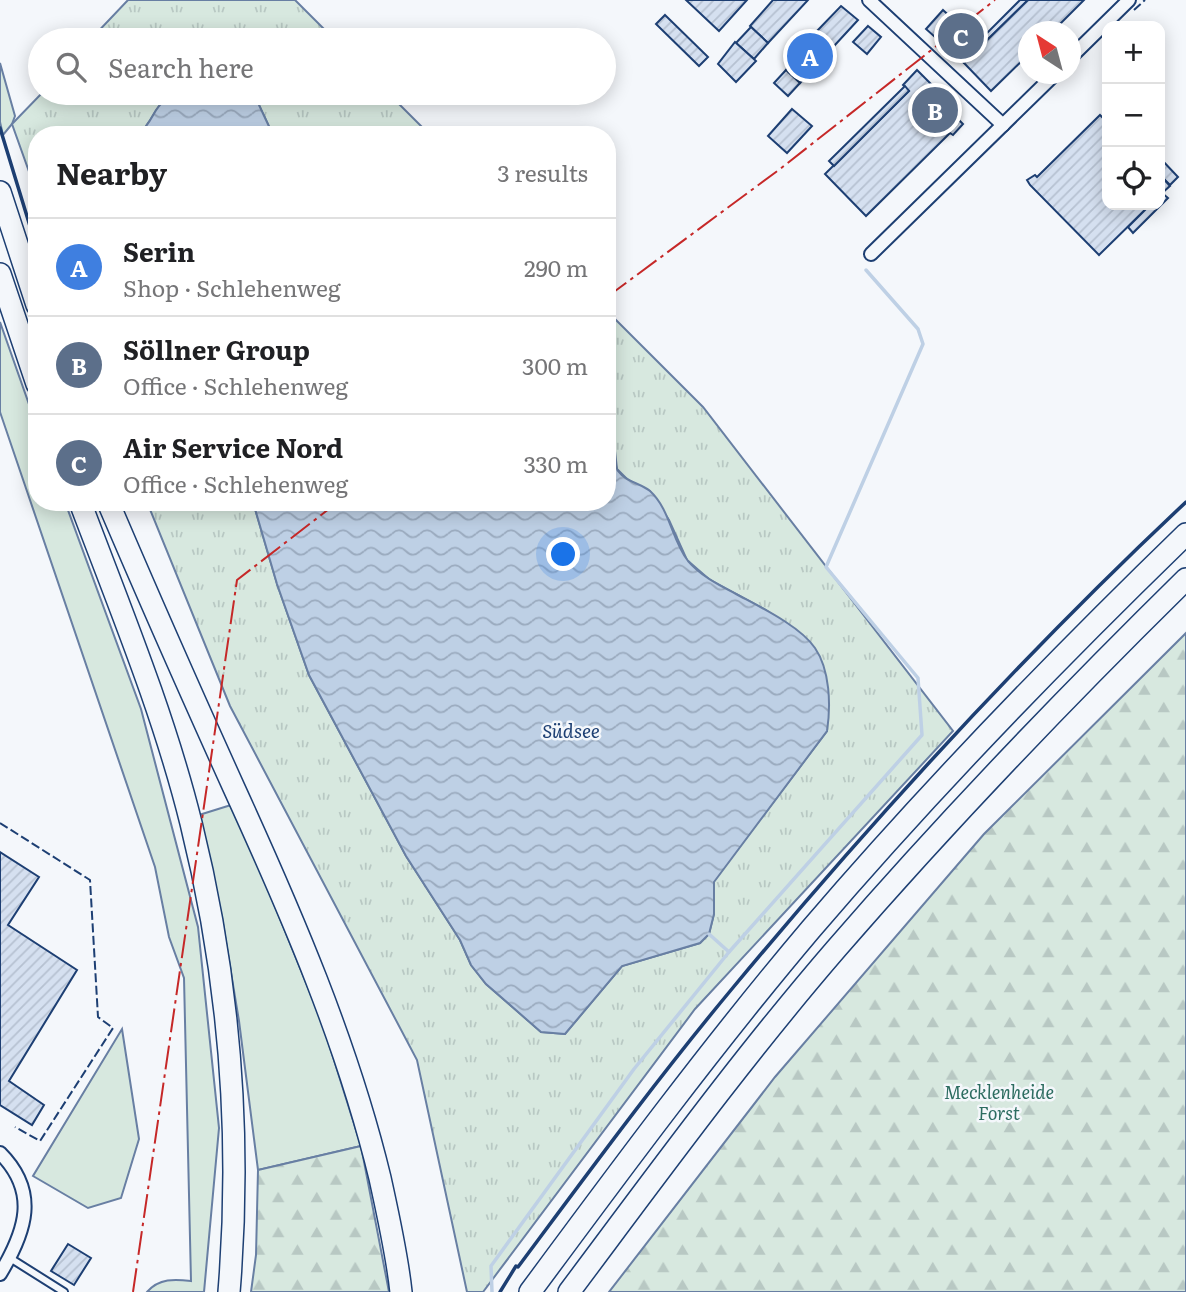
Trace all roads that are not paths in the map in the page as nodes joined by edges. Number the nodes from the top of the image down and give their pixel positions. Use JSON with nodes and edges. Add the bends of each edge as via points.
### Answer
{"nodes":[{"id":1,"x":869,"y":0,"type":"edge"},
{"id":2,"x":1129,"y":0,"type":"edge"},
{"id":3,"x":1081,"y":47,"type":"edge"},
{"id":4,"x":1045,"y":84,"type":"edge"},
{"id":5,"x":1003,"y":125,"type":"junction"},
{"id":6,"x":0,"y":192,"type":"edge"},
{"id":7,"x":871,"y":254,"type":"dead end"},
{"id":8,"x":0,"y":274,"type":"edge"},
{"id":9,"x":28,"y":278,"type":"edge"},
{"id":10,"x":28,"y":357,"type":"edge"},
{"id":11,"x":83,"y":511,"type":"edge"},
{"id":12,"x":112,"y":511,"type":"edge"},
{"id":13,"x":1186,"y":534,"type":"edge"},
{"id":14,"x":1186,"y":579,"type":"edge"},
{"id":15,"x":0,"y":1153,"type":"edge"},
{"id":16,"x":9,"y":1258,"type":"junction"},
{"id":17,"x":0,"y":1273,"type":"edge"},
{"id":18,"x":64,"y":1292,"type":"edge"},
{"id":19,"x":229,"y":1292,"type":"edge"},
{"id":20,"x":401,"y":1292,"type":"edge"},
{"id":21,"x":530,"y":1292,"type":"edge"},
{"id":22,"x":569,"y":1292,"type":"edge"}],
"edges":[{"from":1,"to":5,"type":"street"},
{"from":2,"to":3,"type":"street"},
{"from":4,"to":5,"type":"street"},
{"from":5,"to":7,"type":"street"},
{"from":6,"to":9,"type":"highway"},
{"from":8,"to":10,"type":"highway"},
{"from":11,"to":19,"type":"highway","via":[[170,754],[190,821],[216,942],[231,1063]]},
{"from":12,"to":20,"type":"highway","via":[[286,902],[332,1017],[365,1117]]},
{"from":13,"to":21,"type":"highway","via":[[947,778],[812,928],[689,1079]]},
{"from":14,"to":22,"type":"highway","via":[[964,806],[836,950],[715,1096]]},
{"from":15,"to":16,"type":"street","via":[[14,1167],[26,1206],[23,1229]]},
{"from":16,"to":17,"type":"street"},
{"from":16,"to":18,"type":"lane"}]}
